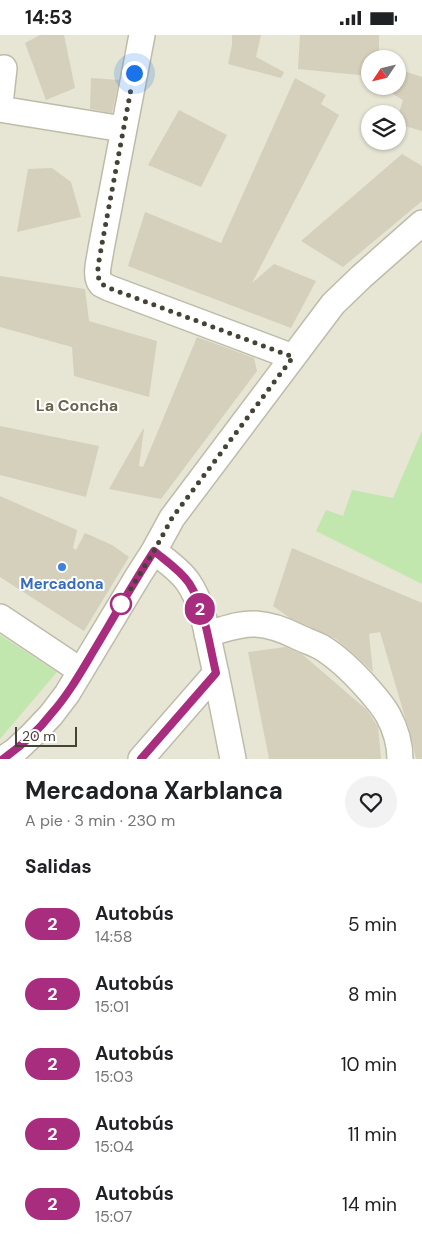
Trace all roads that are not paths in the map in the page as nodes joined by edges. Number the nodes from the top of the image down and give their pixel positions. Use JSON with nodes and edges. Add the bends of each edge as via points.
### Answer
{"nodes":[{"id":1,"x":142,"y":35,"type":"edge"},
{"id":2,"x":4,"y":68,"type":"dead end"},
{"id":3,"x":0,"y":104,"type":"edge"},
{"id":4,"x":0,"y":109,"type":"edge"},
{"id":5,"x":123,"y":129,"type":"junction"},
{"id":6,"x":422,"y":223,"type":"edge"},
{"id":7,"x":293,"y":357,"type":"junction"},
{"id":8,"x":154,"y":551,"type":"junction"},
{"id":9,"x":0,"y":617,"type":"edge"},
{"id":10,"x":207,"y":634,"type":"junction"},
{"id":11,"x":81,"y":671,"type":"junction"},
{"id":12,"x":216,"y":673,"type":"junction"},
{"id":13,"x":3,"y":759,"type":"edge"},
{"id":14,"x":141,"y":759,"type":"edge"},
{"id":15,"x":233,"y":759,"type":"edge"},
{"id":16,"x":400,"y":759,"type":"edge"}],
"edges":[{"from":1,"to":5,"type":"street"},
{"from":2,"to":3,"type":"street"},
{"from":4,"to":5,"type":"street"},
{"from":5,"to":7,"type":"street","via":[[101,249],[98,272],[102,284]]},
{"from":6,"to":7,"type":"street","via":[[333,304]]},
{"from":7,"to":8,"type":"street","via":[[172,518]]},
{"from":8,"to":10,"type":"street","via":[[188,582],[202,613]]},
{"from":8,"to":11,"type":"street"},
{"from":9,"to":11,"type":"street"},
{"from":10,"to":12,"type":"street"},
{"from":10,"to":16,"type":"street","via":[[256,624],[290,633],[320,647],[343,663],[378,700],[391,721]]},
{"from":11,"to":13,"type":"street","via":[[51,715]]},
{"from":12,"to":14,"type":"street"},
{"from":12,"to":15,"type":"street"}]}
